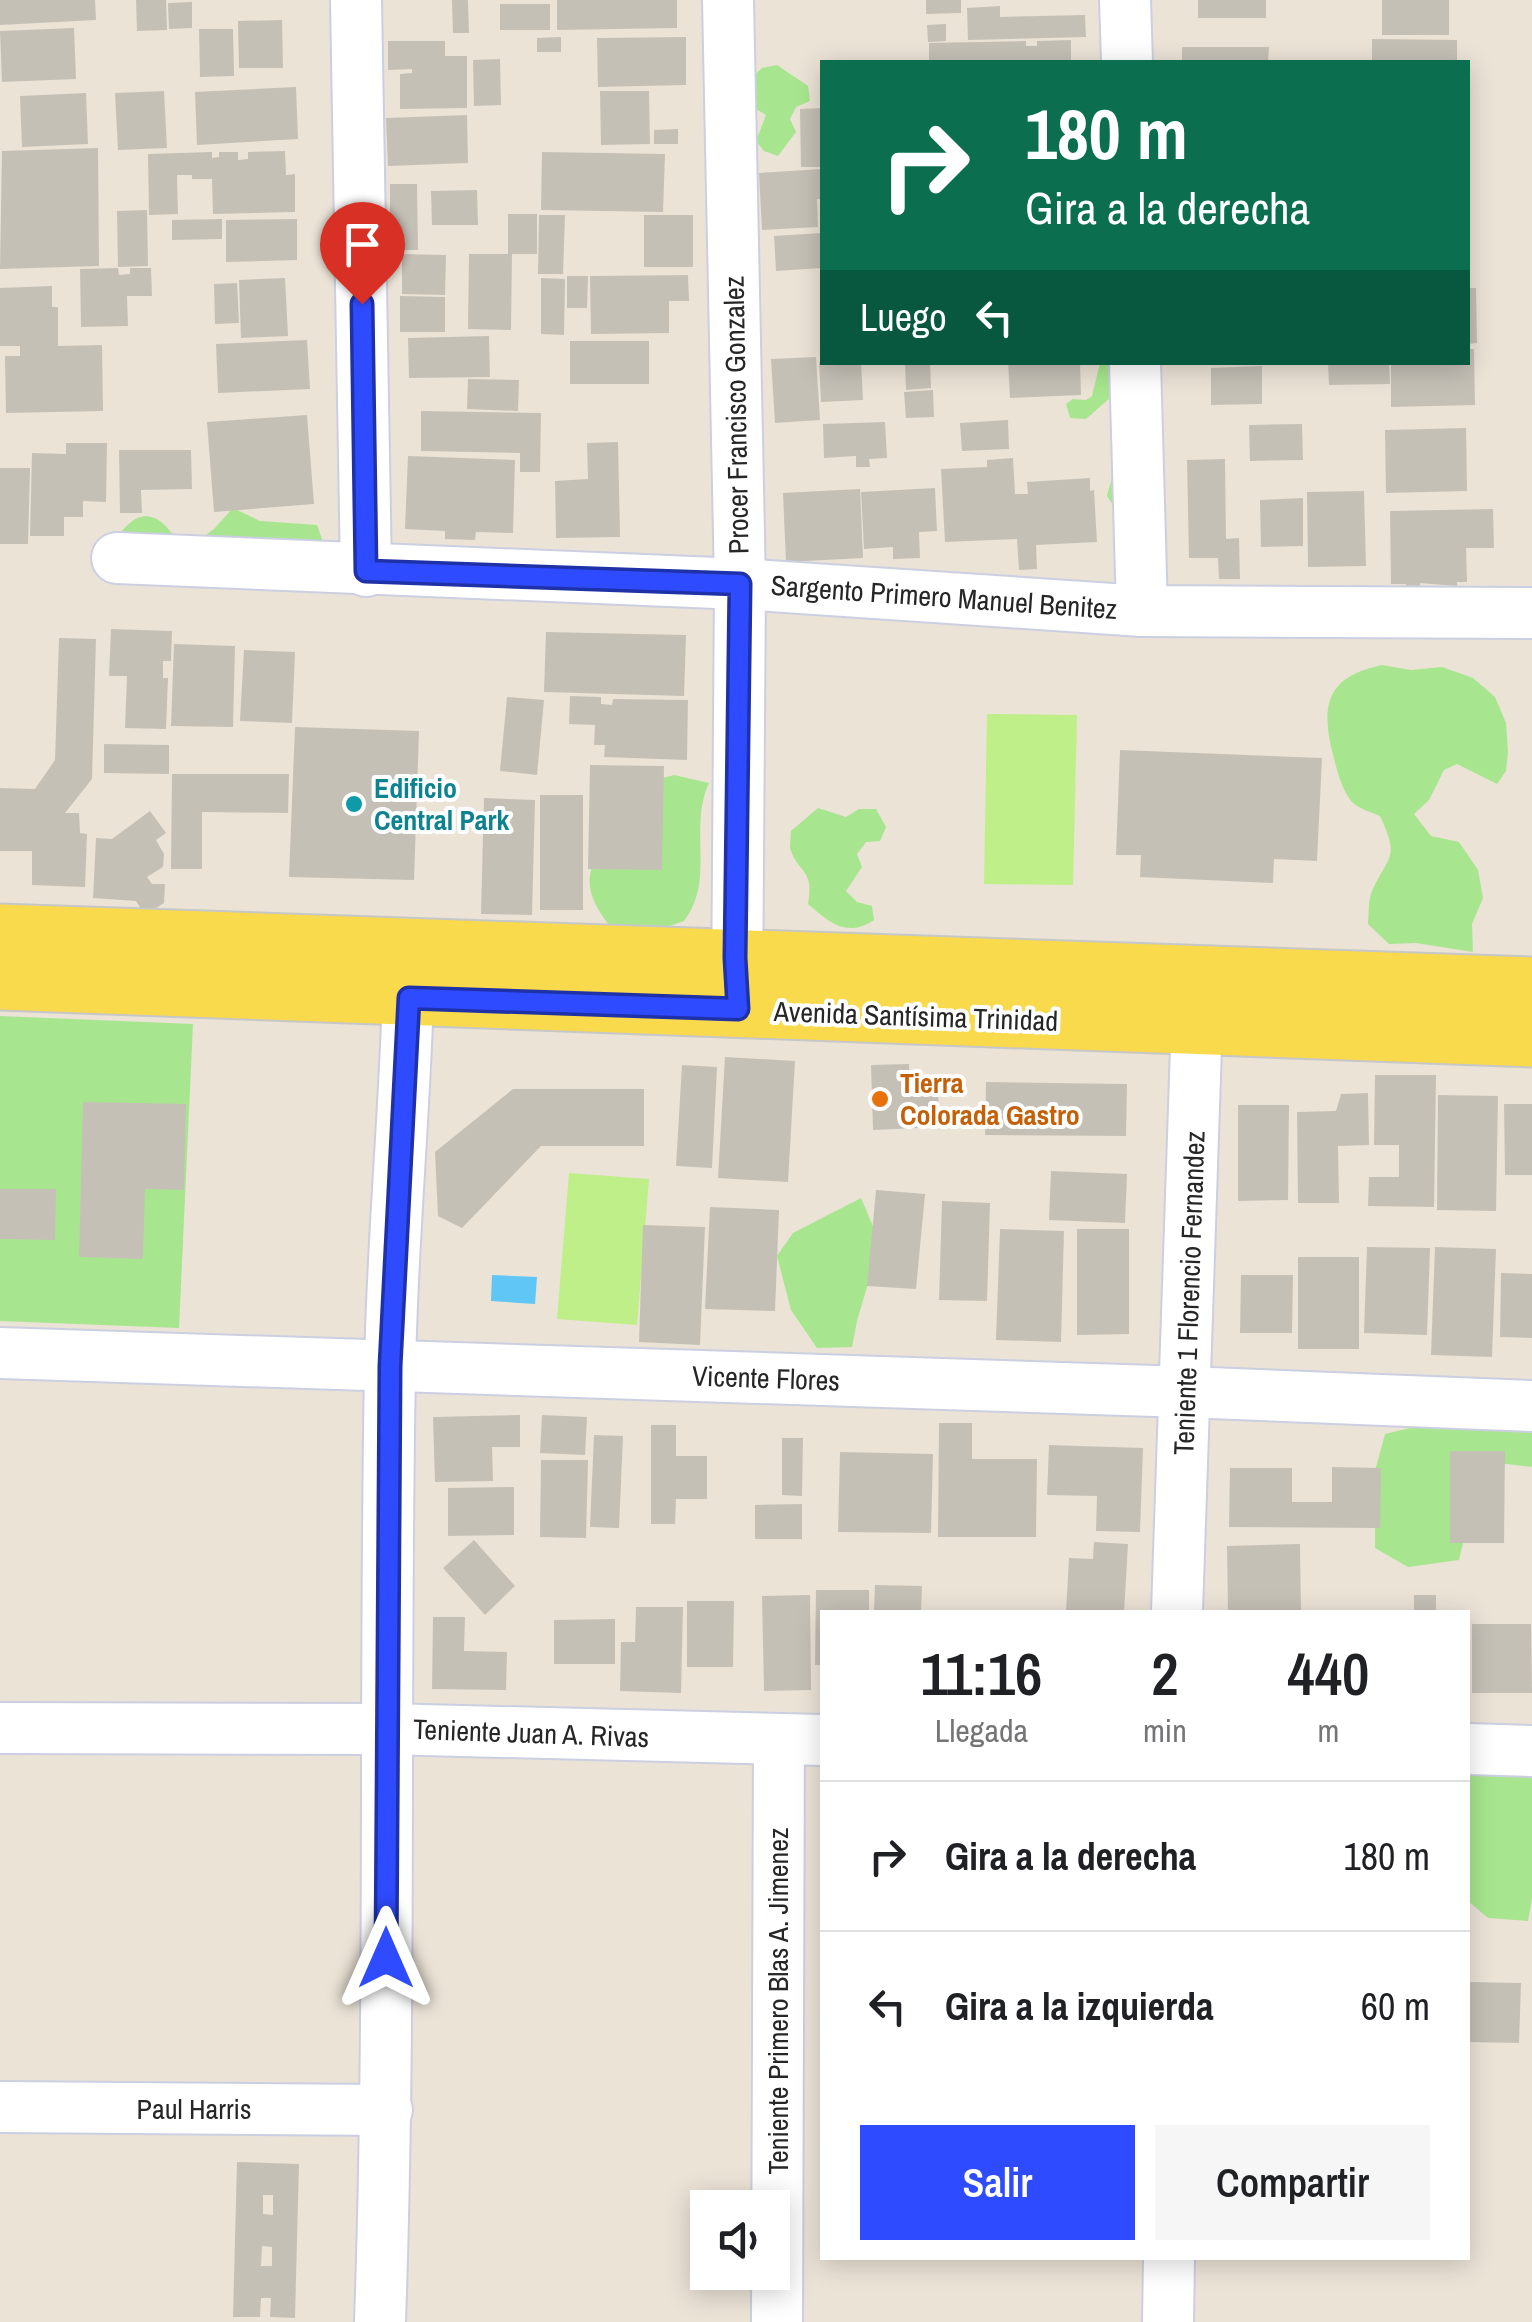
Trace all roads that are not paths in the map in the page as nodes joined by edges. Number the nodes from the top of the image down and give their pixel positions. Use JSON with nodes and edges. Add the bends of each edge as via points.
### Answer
{"nodes":[{"id":1,"x":356,"y":0,"type":"edge"},
{"id":2,"x":728,"y":0,"type":"edge"},
{"id":3,"x":1125,"y":0,"type":"edge"},
{"id":4,"x":1127,"y":60,"type":"edge"},
{"id":5,"x":1135,"y":365,"type":"edge"},
{"id":6,"x":117,"y":558,"type":"dead end"},
{"id":7,"x":366,"y":571,"type":"junction"},
{"id":8,"x":740,"y":584,"type":"junction"},
{"id":9,"x":1142,"y":610,"type":"junction"},
{"id":10,"x":1532,"y":613,"type":"edge"},
{"id":11,"x":0,"y":932,"type":"edge"},
{"id":12,"x":409,"y":972,"type":"junction"},
{"id":13,"x":0,"y":982,"type":"edge"},
{"id":14,"x":737,"y":984,"type":"junction"},
{"id":15,"x":1532,"y":986,"type":"edge"},
{"id":16,"x":1198,"y":1000,"type":"junction"},
{"id":17,"x":1532,"y":1038,"type":"edge"},
{"id":18,"x":0,"y":1353,"type":"edge"},
{"id":19,"x":390,"y":1366,"type":"junction"},
{"id":20,"x":1186,"y":1392,"type":"junction"},
{"id":21,"x":1532,"y":1406,"type":"edge"},
{"id":22,"x":1177,"y":1610,"type":"edge"},
{"id":23,"x":0,"y":1728,"type":"edge"},
{"id":24,"x":385,"y":1730,"type":"junction"},
{"id":25,"x":801,"y":1740,"type":"edge"},
{"id":26,"x":1470,"y":1749,"type":"edge"},
{"id":27,"x":1532,"y":1751,"type":"edge"},
{"id":28,"x":0,"y":2107,"type":"edge"},
{"id":29,"x":387,"y":2110,"type":"junction"},
{"id":30,"x":1169,"y":2260,"type":"edge"},
{"id":31,"x":380,"y":2322,"type":"edge"},
{"id":32,"x":776,"y":2322,"type":"edge"},
{"id":33,"x":1168,"y":2322,"type":"edge"}],
"edges":[{"from":1,"to":7,"type":"street"},
{"from":2,"to":8,"type":"street","name":"Procer Francisco Gonzalez"},
{"from":3,"to":4,"type":"street"},
{"from":5,"to":9,"type":"street"},
{"from":6,"to":7,"type":"street","name":"Sargento Primero Manuel Benitez"},
{"from":7,"to":8,"type":"street","name":"Sargento Primero Manuel Benitez"},
{"from":8,"to":9,"type":"street","name":"Sargento Primero Manuel Benitez"},
{"from":8,"to":14,"type":"street","name":"Procer Francisco Gonzalez"},
{"from":9,"to":10,"type":"street","name":"Sargento Primero Manuel Benitez"},
{"from":11,"to":12,"type":"main road","name":"Avenida Santísima Trinidad"},
{"from":12,"to":13,"type":"main road","name":"Avenida Santísima Trinidad"},
{"from":12,"to":14,"type":"main road","name":"Avenida Santísima Trinidad"},
{"from":12,"to":19,"type":"street"},
{"from":14,"to":16,"type":"main road","name":"Avenida Santísima Trinidad"},
{"from":15,"to":16,"type":"main road","name":"Avenida Santísima Trinidad"},
{"from":16,"to":17,"type":"main road","name":"Avenida Santísima Trinidad"},
{"from":16,"to":20,"type":"street","name":"Teniente 1 Florencio Fernandez"},
{"from":18,"to":19,"type":"street","name":"Vicente Flores"},
{"from":19,"to":20,"type":"street","name":"Vicente Flores"},
{"from":19,"to":24,"type":"street"},
{"from":20,"to":21,"type":"street","name":"Vicente Flores"},
{"from":20,"to":22,"type":"street","name":"Teniente 1 Florencio Fernandez"},
{"from":23,"to":24,"type":"street","name":"Teniente Juan A. Rivas"},
{"from":24,"to":25,"type":"street","name":"Teniente Juan A. Rivas"},
{"from":24,"to":29,"type":"street"},
{"from":25,"to":32,"type":"street","name":"Teniente Primero Blas A. Jimenez"},
{"from":26,"to":27,"type":"street"},
{"from":28,"to":29,"type":"street","name":"Paul Harris"},
{"from":29,"to":31,"type":"street"},
{"from":30,"to":33,"type":"street"}]}
